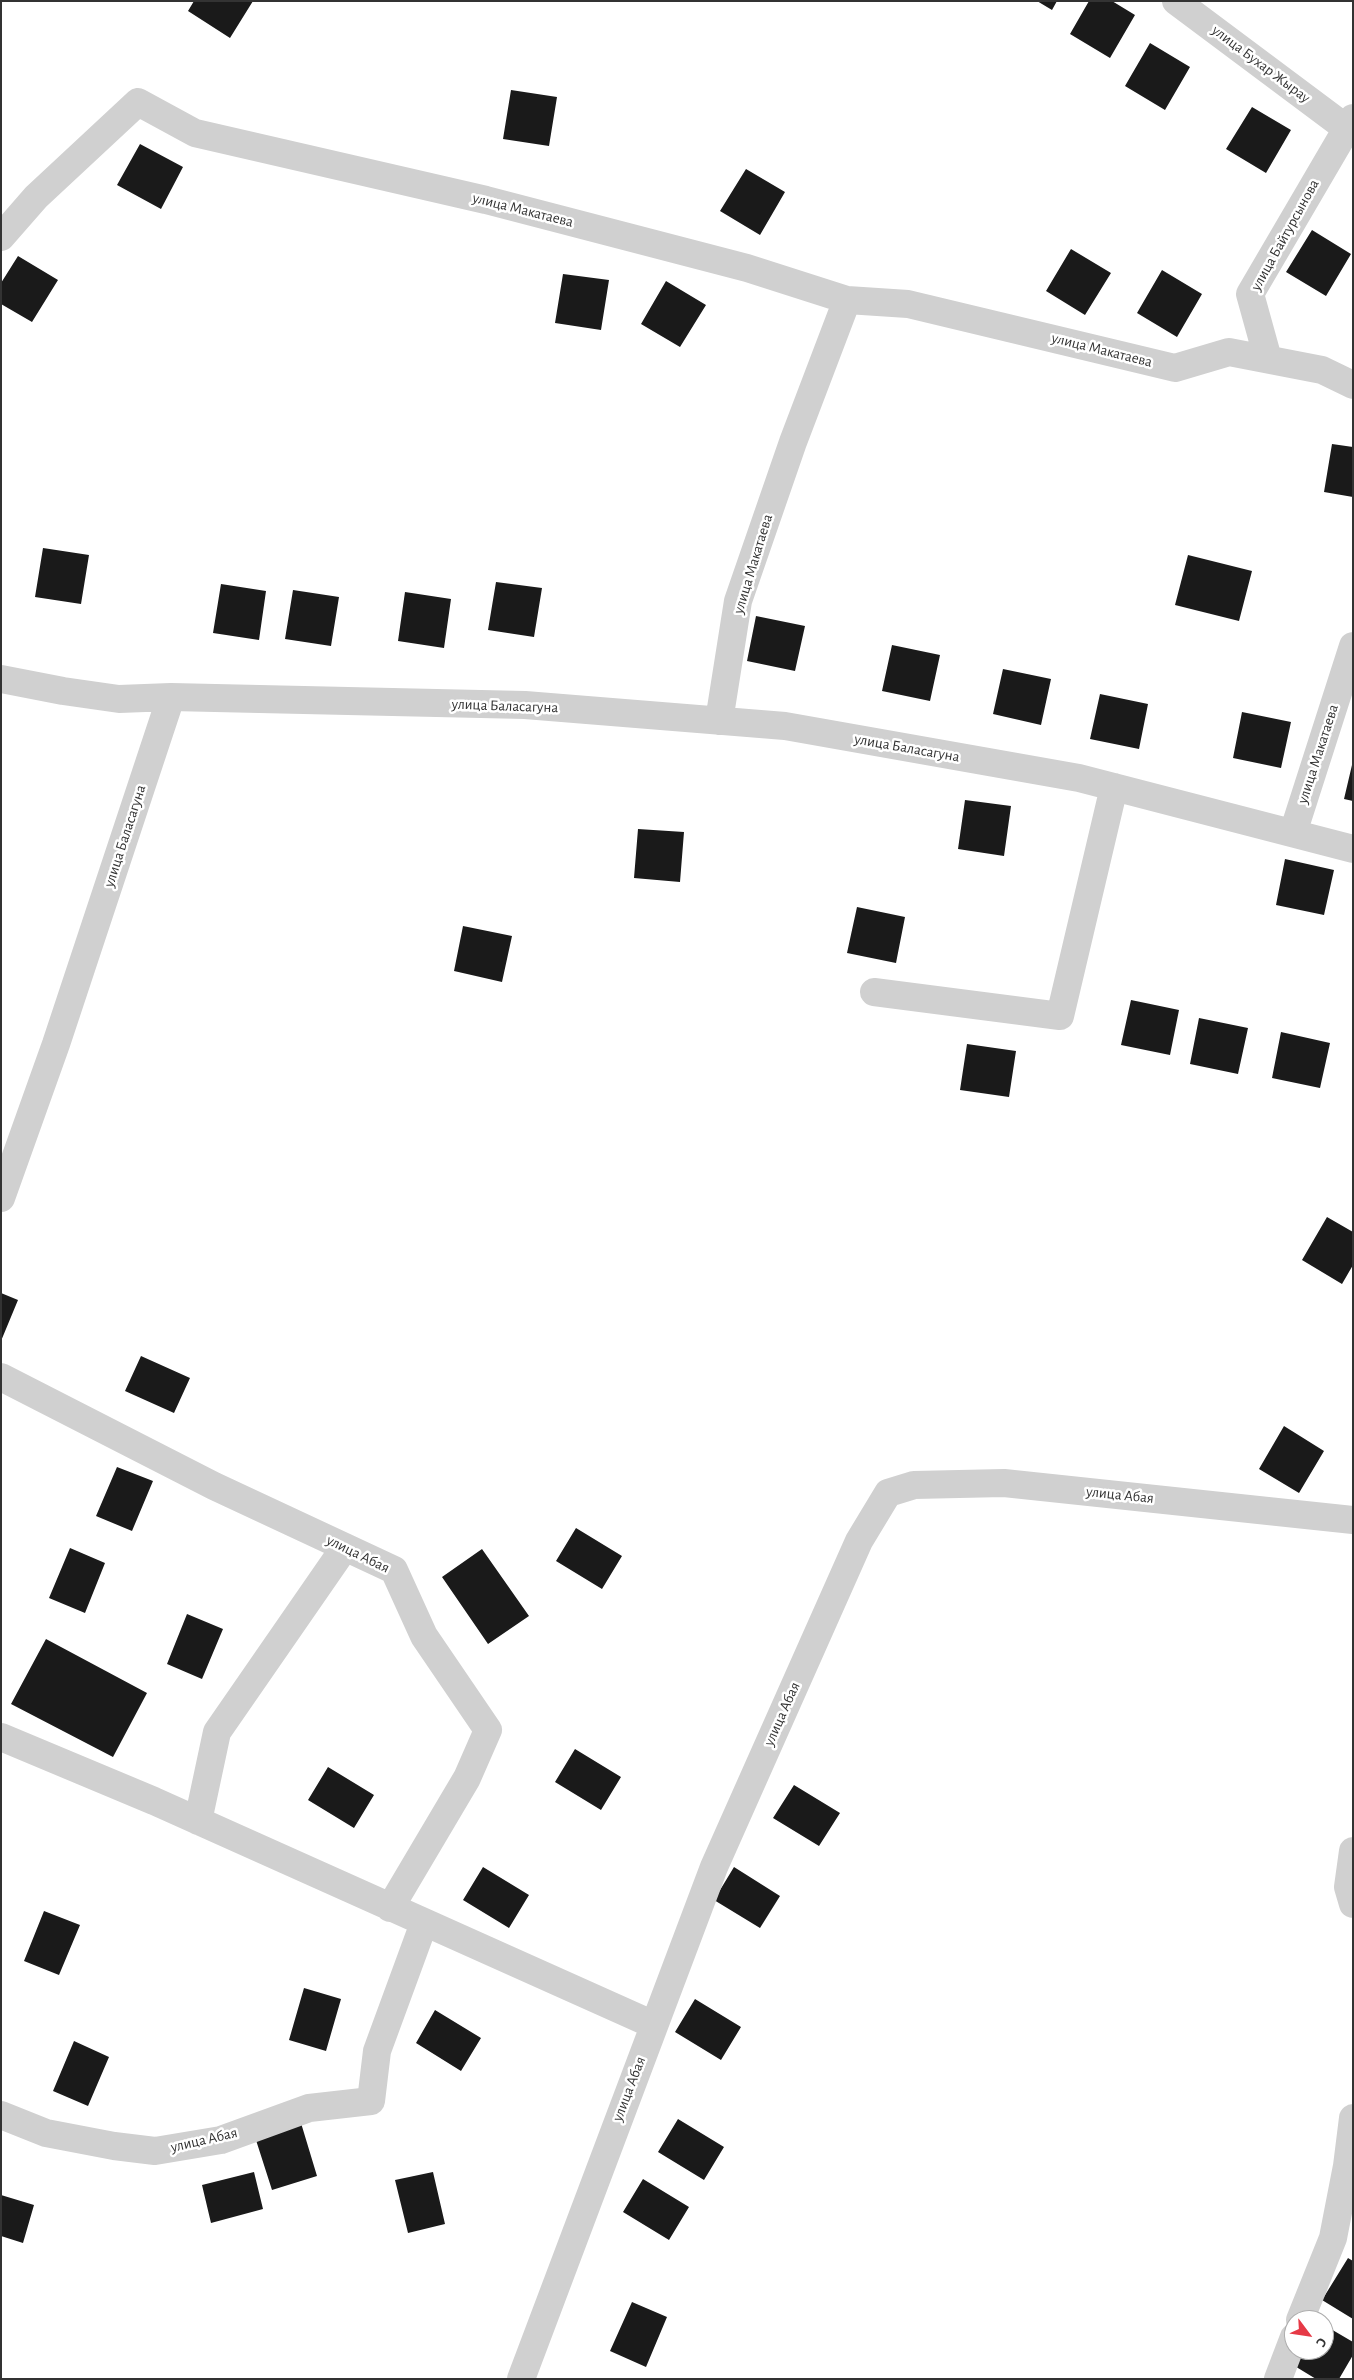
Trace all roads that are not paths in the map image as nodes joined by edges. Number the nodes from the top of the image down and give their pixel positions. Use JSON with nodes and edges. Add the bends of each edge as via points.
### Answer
{"nodes":[{"id":1,"x":1176,"y":1,"type":"edge"},
{"id":2,"x":1349,"y":123,"type":"edge"},
{"id":3,"x":1,"y":237,"type":"edge"},
{"id":4,"x":848,"y":300,"type":"junction"},
{"id":5,"x":1268,"y":359,"type":"junction"},
{"id":6,"x":1353,"y":385,"type":"edge"},
{"id":7,"x":1353,"y":646,"type":"edge"},
{"id":8,"x":1,"y":679,"type":"edge"},
{"id":9,"x":171,"y":697,"type":"junction"},
{"id":10,"x":720,"y":720,"type":"junction"},
{"id":11,"x":1114,"y":787,"type":"junction"},
{"id":12,"x":1293,"y":832,"type":"junction"},
{"id":13,"x":1353,"y":849,"type":"edge"},
{"id":14,"x":874,"y":992,"type":"dead end"},
{"id":15,"x":1,"y":1198,"type":"edge"},
{"id":16,"x":1,"y":1377,"type":"edge"},
{"id":17,"x":1353,"y":1520,"type":"edge"},
{"id":18,"x":344,"y":1547,"type":"junction"},
{"id":19,"x":1,"y":1737,"type":"edge"},
{"id":20,"x":198,"y":1820,"type":"junction"},
{"id":21,"x":1353,"y":1851,"type":"edge"},
{"id":22,"x":1353,"y":1904,"type":"edge"},
{"id":23,"x":390,"y":1908,"type":"junction"},
{"id":24,"x":424,"y":1923,"type":"junction"},
{"id":25,"x":654,"y":2025,"type":"junction"},
{"id":26,"x":1,"y":2115,"type":"edge"},
{"id":27,"x":1353,"y":2118,"type":"edge"},
{"id":28,"x":1304,"y":2310,"type":"edge"},
{"id":29,"x":1285,"y":2360,"type":"edge"},
{"id":30,"x":521,"y":2379,"type":"edge"},
{"id":31,"x":1278,"y":2379,"type":"edge"}],
"edges":[{"from":1,"to":2,"type":"street","name":"улица Бухар Жырау"},
{"from":2,"to":5,"type":"street","name":"улица Байтурсынова","via":[[1250,294]]},
{"from":3,"to":4,"type":"street","name":"улица Макатаева","via":[[36,197],[138,102],[195,133],[486,200],[747,268]]},
{"from":4,"to":5,"type":"street","name":"улица Макатаева","via":[[908,304],[1176,368],[1229,352]]},
{"from":4,"to":10,"type":"street","name":"улица Макатаева","via":[[793,442],[738,601]]},
{"from":5,"to":6,"type":"street","name":"улица Макатаева","via":[[1322,370]]},
{"from":7,"to":12,"type":"street","name":"улица Макатаева"},
{"from":8,"to":9,"type":"street","via":[[119,699]]},
{"from":9,"to":10,"type":"street","name":"улица Баласагуна","via":[[525,705]]},
{"from":9,"to":15,"type":"street","name":"улица Баласагуна","via":[[56,1044]]},
{"from":10,"to":11,"type":"street","name":"улица Баласагуна","via":[[785,726]]},
{"from":11,"to":12,"type":"street","name":"улица Баласагуна"},
{"from":11,"to":14,"type":"street","via":[[1060,1016]]},
{"from":12,"to":13,"type":"street","name":"улица Баласагуна"},
{"from":16,"to":18,"type":"street","name":"улица Абая","via":[[214,1486]]},
{"from":17,"to":25,"type":"street","name":"улица Абая","via":[[1004,1483],[914,1485],[888,1493],[859,1541],[718,1858]]},
{"from":18,"to":20,"type":"street","via":[[217,1732]]},
{"from":18,"to":23,"type":"street","name":"улица Абая","via":[[394,1570],[424,1636],[488,1730],[467,1778]]},
{"from":19,"to":20,"type":"street"},
{"from":20,"to":23,"type":"street"},
{"from":21,"to":22,"type":"street","via":[[1348,1887]]},
{"from":23,"to":24,"type":"street"},
{"from":24,"to":25,"type":"street"},
{"from":24,"to":26,"type":"street","name":"улица Абая","via":[[377,2051],[371,2101],[309,2108],[221,2140],[155,2151],[46,2133]]},
{"from":25,"to":30,"type":"street","name":"улица Абая"},
{"from":27,"to":28,"type":"street","via":[[1333,2238]]},
{"from":29,"to":31,"type":"street"}]}
